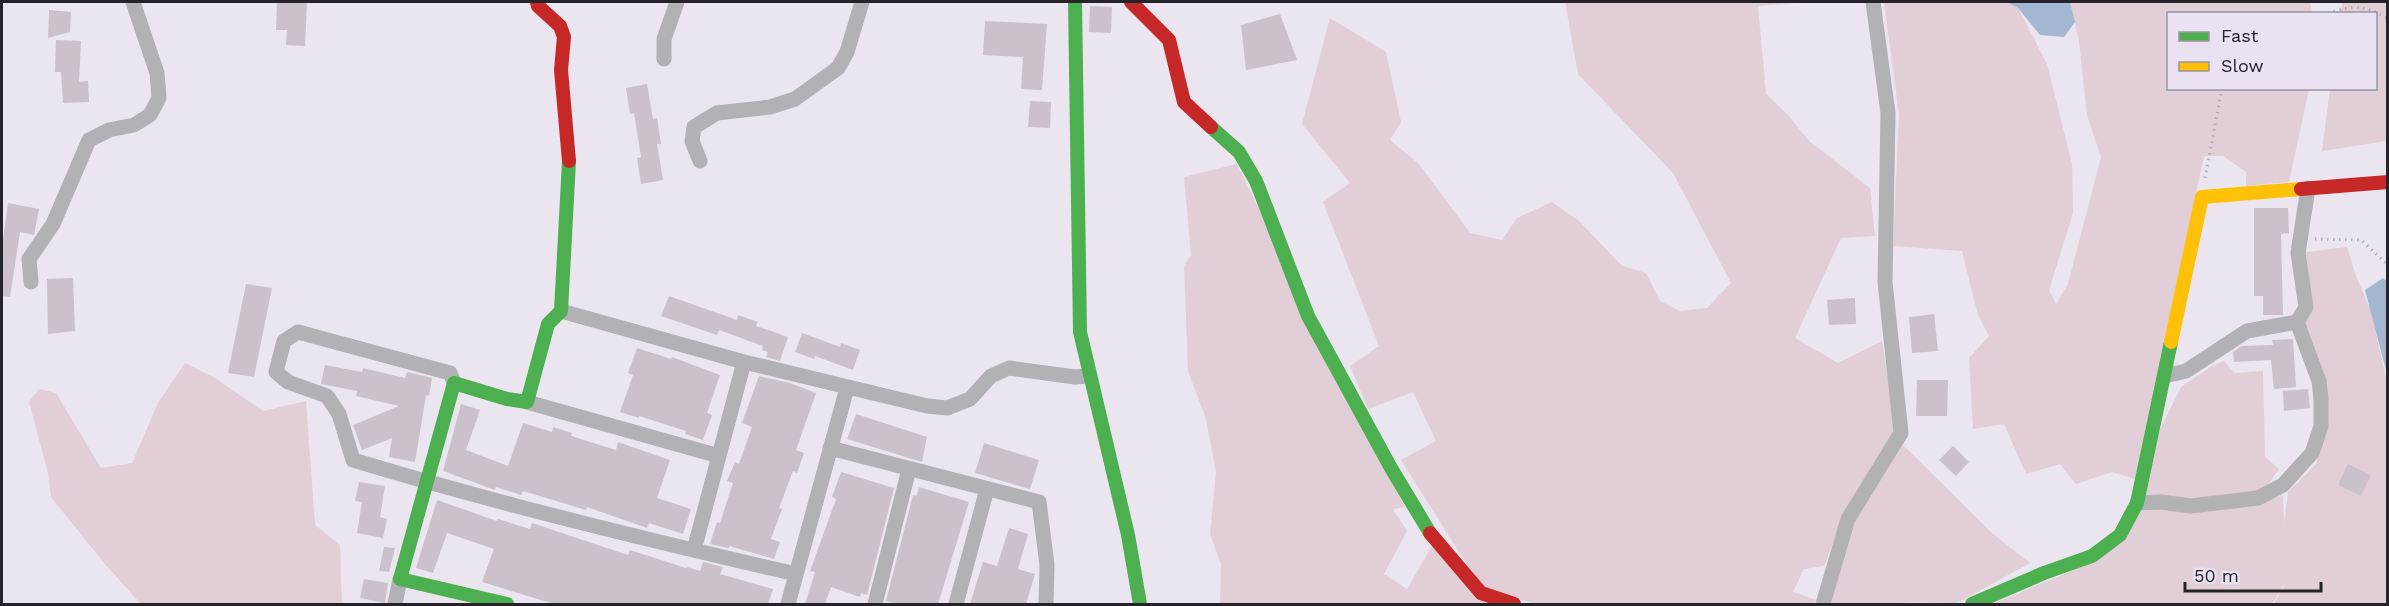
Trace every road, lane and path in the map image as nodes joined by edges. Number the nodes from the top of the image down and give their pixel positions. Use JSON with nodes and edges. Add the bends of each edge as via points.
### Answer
{"nodes":[{"id":1,"x":133,"y":2,"type":"edge"},
{"id":2,"x":537,"y":2,"type":"edge"},
{"id":3,"x":678,"y":2,"type":"edge"},
{"id":4,"x":862,"y":2,"type":"edge"},
{"id":5,"x":1075,"y":2,"type":"edge"},
{"id":6,"x":1131,"y":2,"type":"edge"},
{"id":7,"x":1874,"y":2,"type":"edge"},
{"id":8,"x":2333,"y":12,"type":"edge"},
{"id":9,"x":2388,"y":19,"type":"edge"},
{"id":10,"x":664,"y":60,"type":"dead end"},
{"id":11,"x":2222,"y":90,"type":"edge"},
{"id":12,"x":700,"y":160,"type":"dead end"},
{"id":13,"x":2388,"y":182,"type":"edge"},
{"id":14,"x":2308,"y":188,"type":"junction"},
{"id":15,"x":2202,"y":198,"type":"junction"},
{"id":16,"x":2300,"y":239,"type":"junction"},
{"id":17,"x":2388,"y":265,"type":"edge"},
{"id":18,"x":31,"y":282,"type":"dead end"},
{"id":19,"x":561,"y":311,"type":"junction"},
{"id":20,"x":2297,"y":322,"type":"junction"},
{"id":21,"x":744,"y":362,"type":"junction"},
{"id":22,"x":1088,"y":376,"type":"junction"},
{"id":23,"x":2165,"y":376,"type":"junction"},
{"id":24,"x":454,"y":383,"type":"junction"},
{"id":25,"x":847,"y":388,"type":"junction"},
{"id":26,"x":527,"y":402,"type":"junction"},
{"id":27,"x":830,"y":448,"type":"junction"},
{"id":28,"x":719,"y":456,"type":"junction"},
{"id":29,"x":909,"y":469,"type":"junction"},
{"id":30,"x":426,"y":482,"type":"junction"},
{"id":31,"x":987,"y":489,"type":"junction"},
{"id":32,"x":2137,"y":503,"type":"junction"},
{"id":33,"x":694,"y":550,"type":"junction"},
{"id":34,"x":796,"y":574,"type":"junction"},
{"id":35,"x":400,"y":579,"type":"junction"},
{"id":36,"x":395,"y":604,"type":"edge"},
{"id":37,"x":507,"y":604,"type":"edge"},
{"id":38,"x":788,"y":604,"type":"edge"},
{"id":39,"x":875,"y":604,"type":"edge"},
{"id":40,"x":956,"y":604,"type":"edge"},
{"id":41,"x":1046,"y":604,"type":"edge"},
{"id":42,"x":1140,"y":604,"type":"edge"},
{"id":43,"x":1514,"y":604,"type":"edge"},
{"id":44,"x":1823,"y":604,"type":"edge"},
{"id":45,"x":1972,"y":604,"type":"edge"}],
"edges":[{"from":1,"to":18,"type":"street","via":[[157,73],[159,98],[150,115],[134,125],[109,130],[89,140],[53,224],[29,259]]},
{"from":2,"to":19,"type":"street","via":[[560,26],[564,37],[561,70],[570,157]]},
{"from":3,"to":10,"type":"street","via":[[664,39]]},
{"from":4,"to":12,"type":"street","via":[[838,68],[795,99],[770,107],[717,113],[694,127],[692,141]]},
{"from":5,"to":22,"type":"street","via":[[1080,332]]},
{"from":6,"to":43,"type":"street","via":[[1169,40],[1184,102],[1239,152],[1256,181],[1308,316],[1432,537],[1481,593]]},
{"from":7,"to":44,"type":"street","via":[[1888,113],[1885,282],[1901,433],[1848,519]]},
{"from":8,"to":9,"type":"path","via":[[2347,6],[2374,10]]},
{"from":11,"to":15,"type":"path"},
{"from":13,"to":14,"type":"street"},
{"from":14,"to":15,"type":"street"},
{"from":14,"to":16,"type":"street"},
{"from":15,"to":23,"type":"street"},
{"from":16,"to":17,"type":"path","via":[[2361,240]]},
{"from":16,"to":20,"type":"street","via":[[2298,253],[2306,308]]},
{"from":19,"to":21,"type":"street"},
{"from":19,"to":26,"type":"street","via":[[548,324]]},
{"from":20,"to":23,"type":"street","via":[[2247,331],[2186,371]]},
{"from":20,"to":32,"type":"street","via":[[2319,381],[2321,426],[2312,453],[2283,485],[2258,498],[2192,506]]},
{"from":21,"to":25,"type":"street"},
{"from":21,"to":28,"type":"street"},
{"from":22,"to":25,"type":"street","via":[[1009,368],[991,376],[970,399],[947,408]]},
{"from":22,"to":42,"type":"street","via":[[1135,566]]},
{"from":23,"to":32,"type":"street"},
{"from":24,"to":26,"type":"street"},
{"from":24,"to":30,"type":"street"},
{"from":24,"to":30,"type":"street","via":[[450,373],[298,332],[284,341],[276,372],[288,382],[327,396],[339,414],[353,460]]},
{"from":25,"to":27,"type":"street"},
{"from":26,"to":28,"type":"street"},
{"from":27,"to":29,"type":"street"},
{"from":27,"to":34,"type":"street"},
{"from":28,"to":33,"type":"street"},
{"from":29,"to":31,"type":"street"},
{"from":29,"to":39,"type":"street"},
{"from":30,"to":33,"type":"street"},
{"from":30,"to":35,"type":"street"},
{"from":31,"to":40,"type":"street"},
{"from":31,"to":41,"type":"street","via":[[1039,502],[1047,565]]},
{"from":32,"to":45,"type":"street","via":[[2120,534],[2092,556]]},
{"from":33,"to":34,"type":"street"},
{"from":34,"to":38,"type":"street"},
{"from":35,"to":36,"type":"street"},
{"from":35,"to":37,"type":"street"}]}
